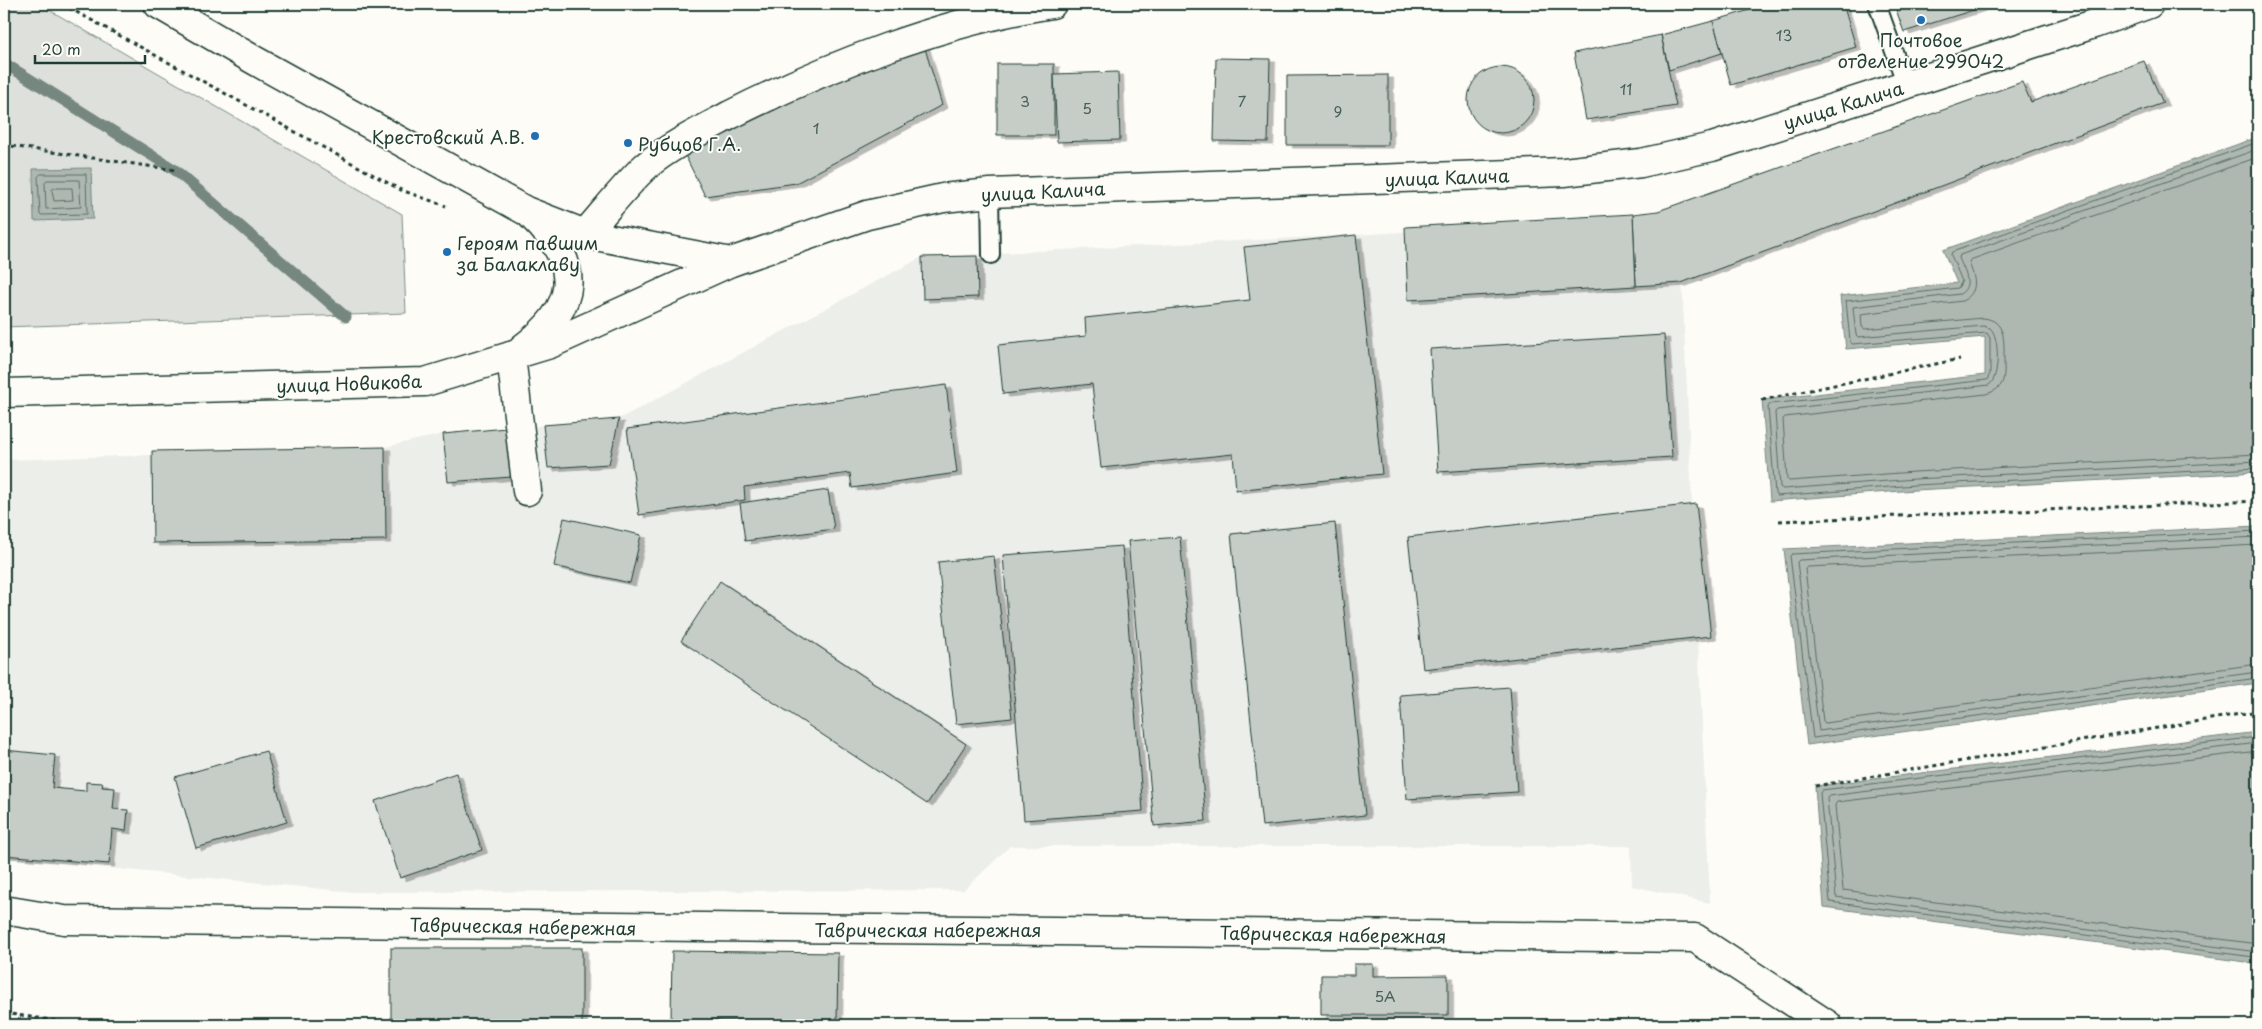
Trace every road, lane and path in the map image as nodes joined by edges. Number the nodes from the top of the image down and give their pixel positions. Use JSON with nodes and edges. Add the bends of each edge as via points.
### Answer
{"nodes":[{"id":1,"x":62,"y":4,"type":"edge"},
{"id":2,"x":158,"y":4,"type":"edge"},
{"id":3,"x":1052,"y":4,"type":"edge"},
{"id":4,"x":1877,"y":4,"type":"edge"},
{"id":5,"x":2149,"y":4,"type":"edge"},
{"id":6,"x":1906,"y":85,"type":"junction"},
{"id":7,"x":4,"y":145,"type":"edge"},
{"id":8,"x":175,"y":170,"type":"dead end"},
{"id":9,"x":990,"y":193,"type":"junction"},
{"id":10,"x":454,"y":209,"type":"dead end"},
{"id":11,"x":526,"y":211,"type":"junction"},
{"id":12,"x":586,"y":234,"type":"junction"},
{"id":13,"x":991,"y":255,"type":"dead end"},
{"id":14,"x":731,"y":262,"type":"junction"},
{"id":15,"x":511,"y":356,"type":"junction"},
{"id":16,"x":1960,"y":359,"type":"dead end"},
{"id":17,"x":4,"y":393,"type":"edge"},
{"id":18,"x":1762,"y":400,"type":"dead end"},
{"id":19,"x":527,"y":491,"type":"dead end"},
{"id":20,"x":2258,"y":501,"type":"edge"},
{"id":21,"x":1779,"y":521,"type":"dead end"},
{"id":22,"x":2258,"y":712,"type":"edge"},
{"id":23,"x":1815,"y":786,"type":"dead end"},
{"id":24,"x":4,"y":910,"type":"edge"},
{"id":25,"x":4,"y":1013,"type":"edge"},
{"id":26,"x":84,"y":1025,"type":"edge"},
{"id":27,"x":1828,"y":1025,"type":"edge"}],
"edges":[{"from":1,"to":10,"type":"path","via":[[401,190]]},
{"from":2,"to":11,"type":"main road"},
{"from":3,"to":12,"type":"main road","via":[[883,48],[768,96],[699,132],[646,166]]},
{"from":4,"to":6,"type":"lane"},
{"from":5,"to":6,"type":"main road","name":"улица Калича"},
{"from":6,"to":9,"type":"main road","name":"улица Калича","via":[[1712,147],[1642,163],[1564,172]]},
{"from":7,"to":8,"type":"path"},
{"from":9,"to":13,"type":"lane"},
{"from":9,"to":14,"type":"main road","name":"улица Калича","via":[[943,198],[867,215]]},
{"from":11,"to":12,"type":"main road"},
{"from":11,"to":15,"type":"main road","via":[[545,228],[557,247],[567,266],[568,288],[553,320],[534,340]]},
{"from":12,"to":14,"type":"main road"},
{"from":14,"to":15,"type":"main road","name":"улица Новикова","via":[[550,344]]},
{"from":15,"to":17,"type":"main road","name":"улица Новикова","via":[[425,382]]},
{"from":15,"to":19,"type":"main road"},
{"from":16,"to":18,"type":"path"},
{"from":20,"to":21,"type":"path"},
{"from":22,"to":23,"type":"path"},
{"from":24,"to":27,"type":"main road","name":"Таврическая набережная","via":[[84,921],[1694,938]]},
{"from":25,"to":26,"type":"path"}]}
